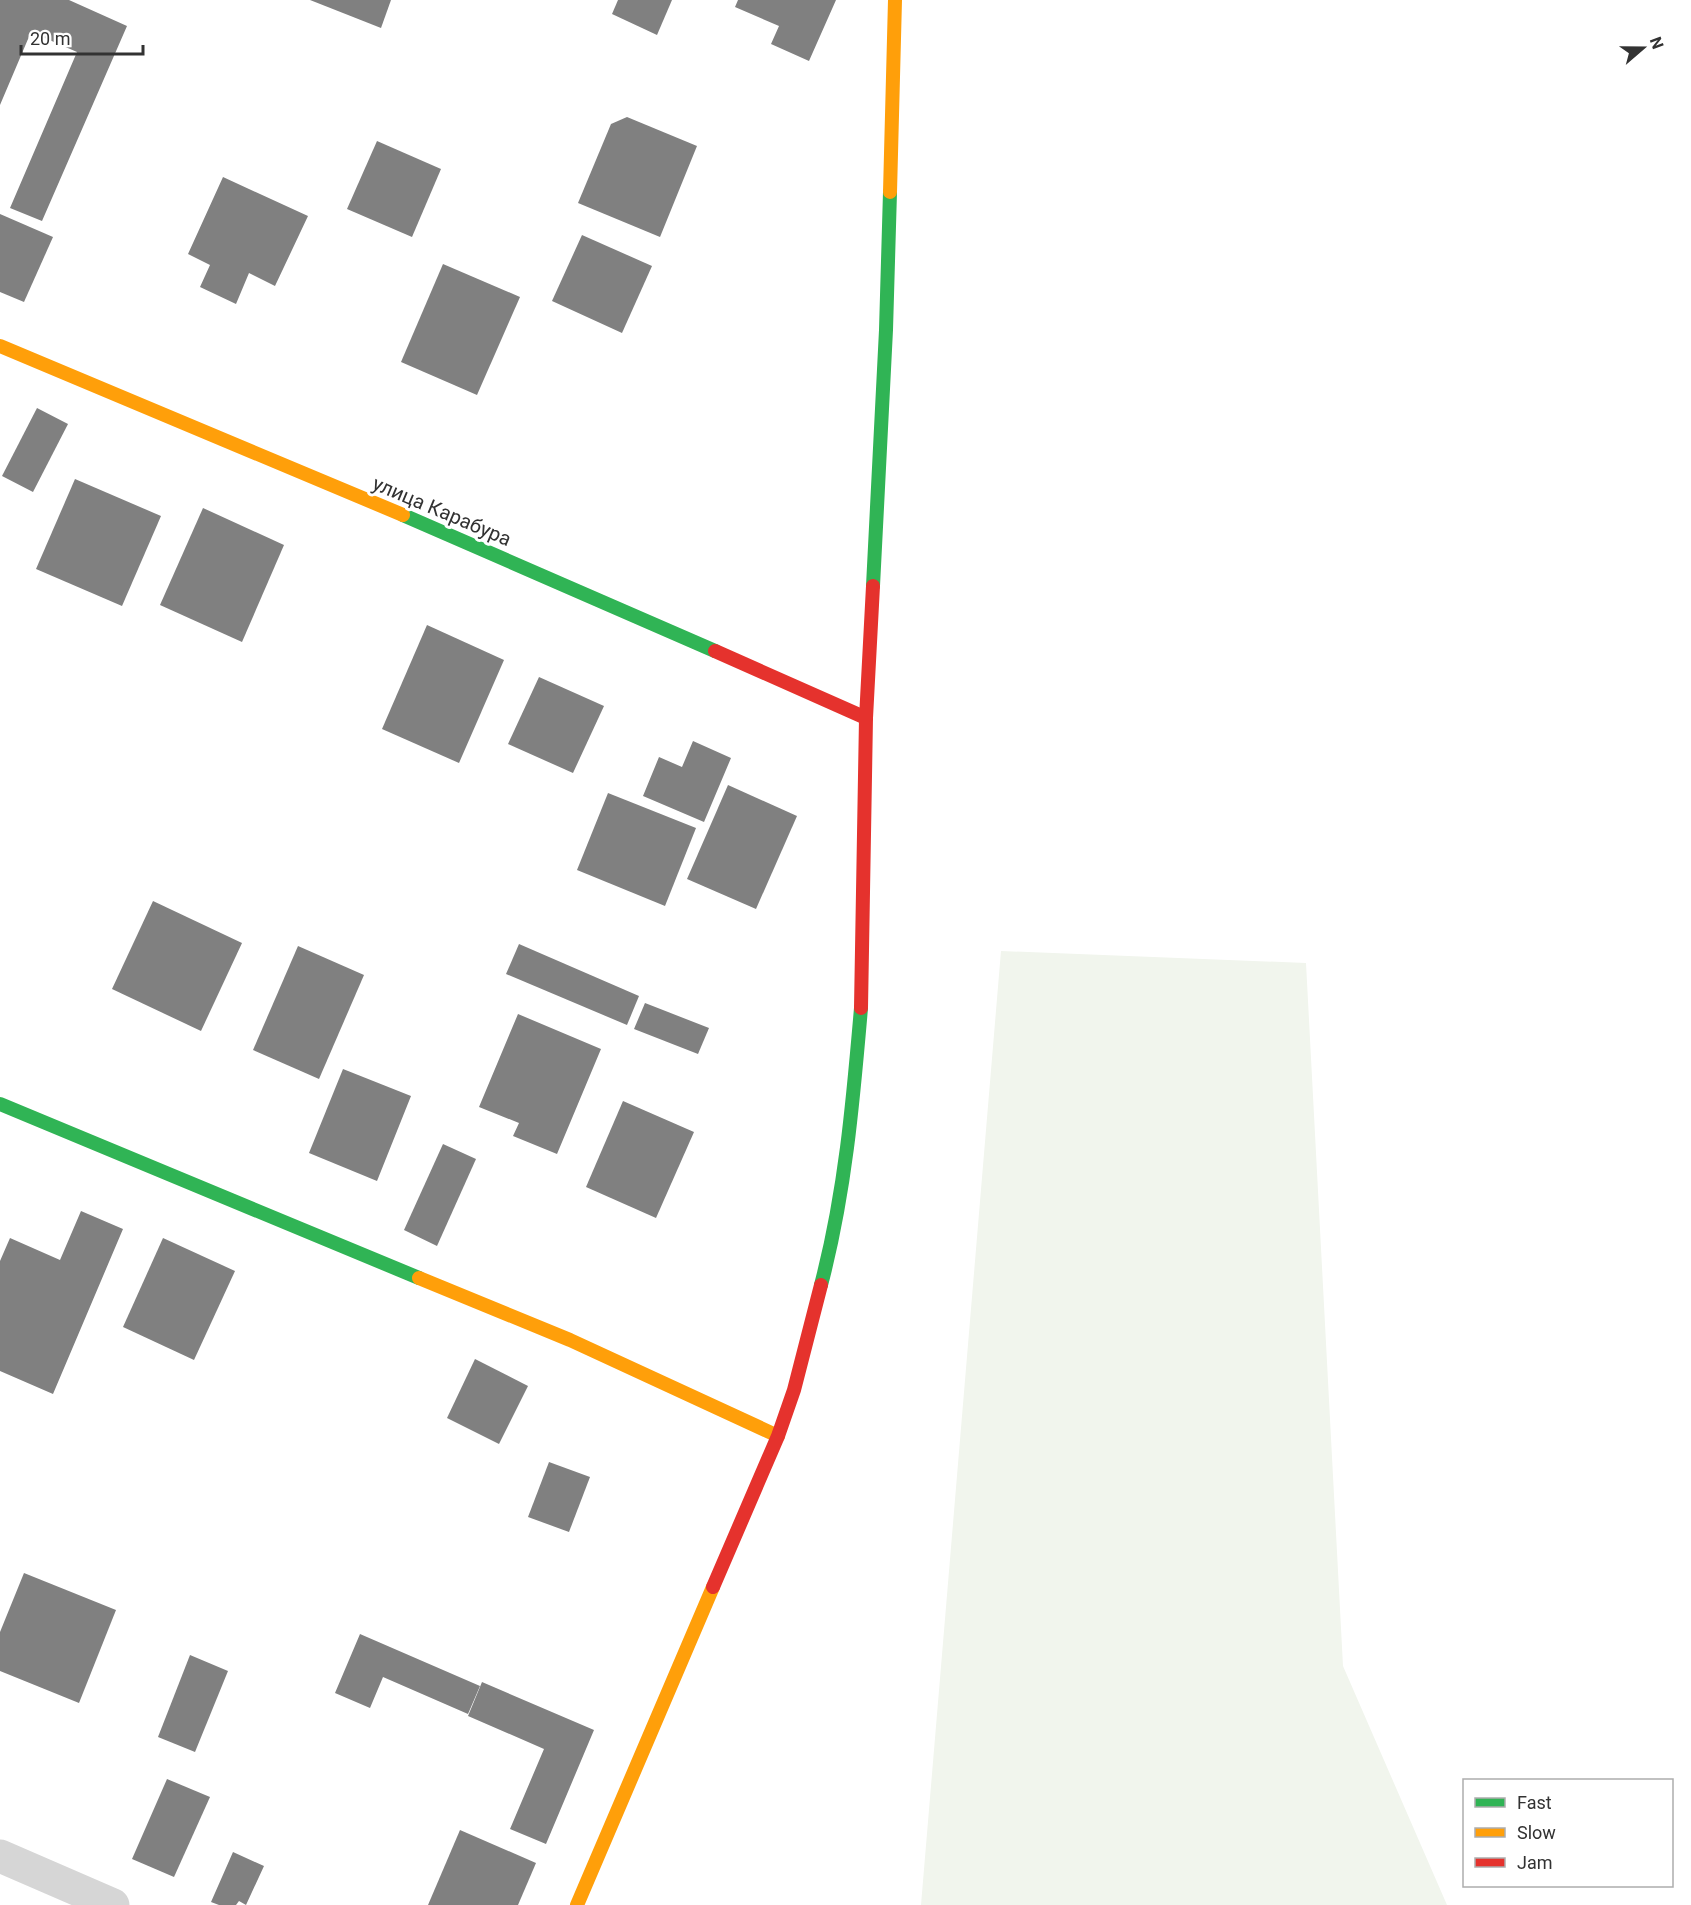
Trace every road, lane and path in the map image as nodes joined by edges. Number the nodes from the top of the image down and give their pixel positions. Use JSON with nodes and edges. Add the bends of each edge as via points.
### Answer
{"nodes":[{"id":1,"x":895,"y":0,"type":"edge"},
{"id":2,"x":0,"y":346,"type":"edge"},
{"id":3,"x":866,"y":718,"type":"junction"},
{"id":4,"x":0,"y":1104,"type":"edge"},
{"id":5,"x":778,"y":1436,"type":"junction"},
{"id":6,"x":0,"y":1856,"type":"edge"},
{"id":7,"x":113,"y":1905,"type":"edge"},
{"id":8,"x":577,"y":1905,"type":"edge"}],
"edges":[{"from":1,"to":3,"type":"main road","via":[[886,330]]},
{"from":2,"to":3,"type":"main road","name":"улица Карабура","via":[[472,544]]},
{"from":3,"to":5,"type":"main road","via":[[862,993],[850,1132],[836,1227],[794,1390]]},
{"from":4,"to":5,"type":"main road","via":[[570,1340]]},
{"from":5,"to":8,"type":"main road"},
{"from":6,"to":7,"type":"street"}]}
